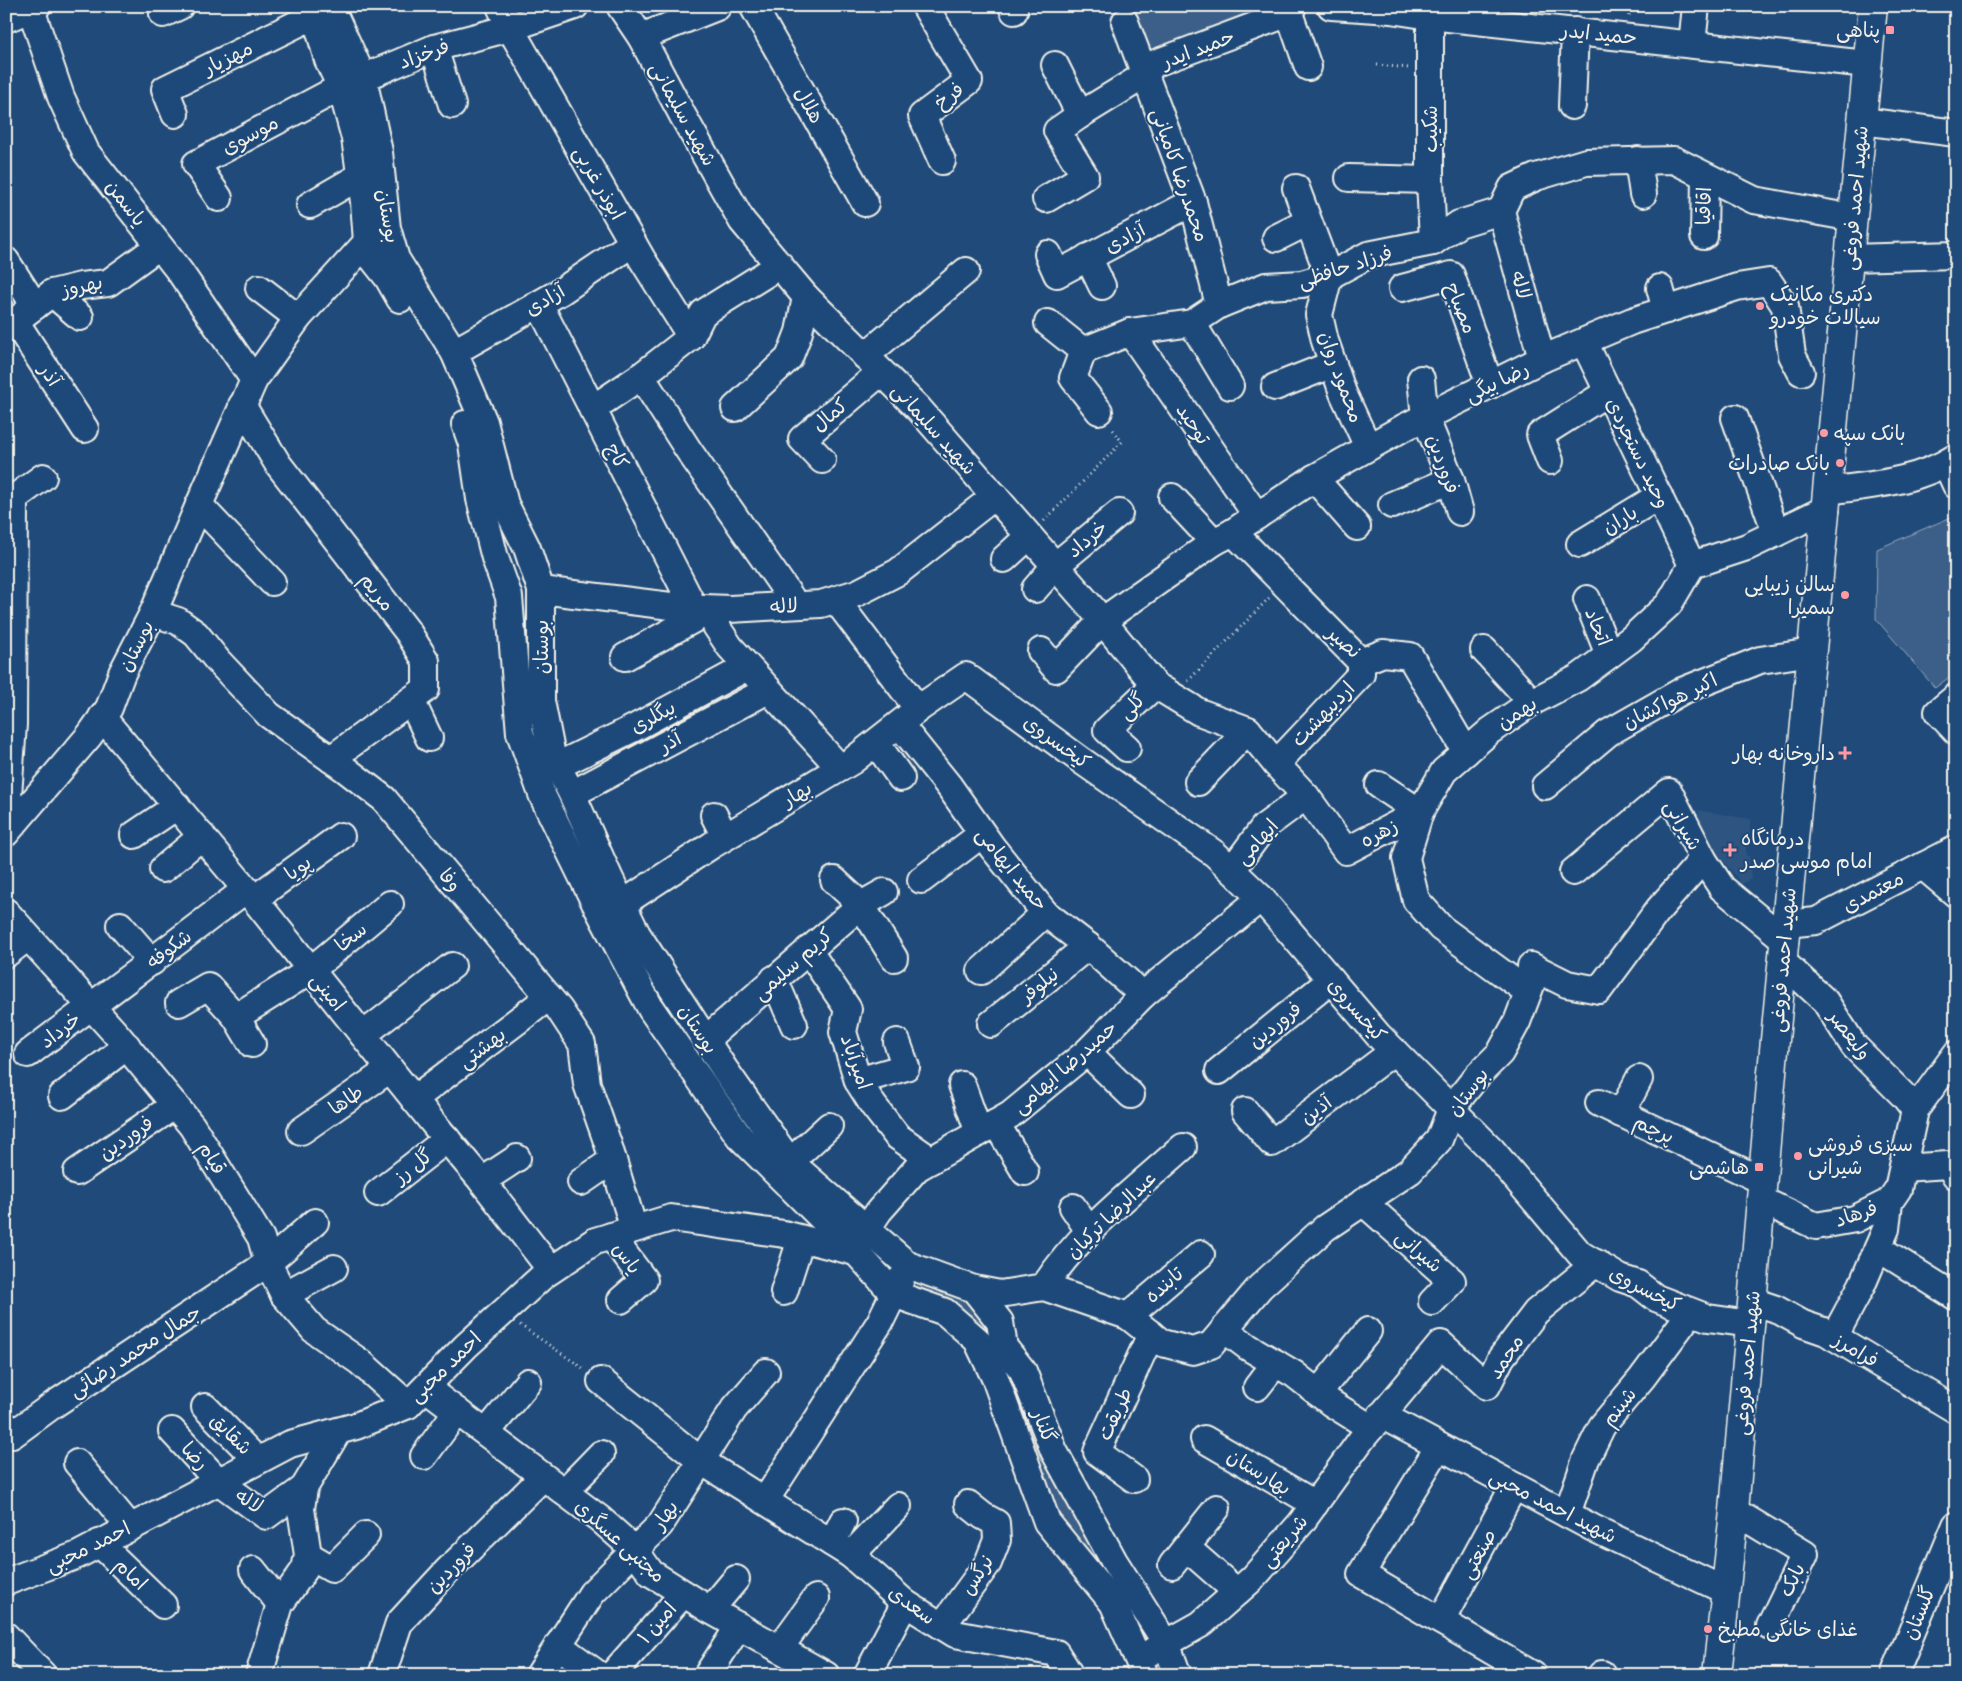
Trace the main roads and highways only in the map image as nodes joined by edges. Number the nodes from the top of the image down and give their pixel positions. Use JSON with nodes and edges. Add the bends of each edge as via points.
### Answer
{"nodes":[{"id":1,"x":1873,"y":6,"type":"edge"},
{"id":2,"x":1717,"y":1675,"type":"edge"}],
"edges":[{"from":1,"to":2,"type":"main road","name":"شهید احمد فروغی"}]}
